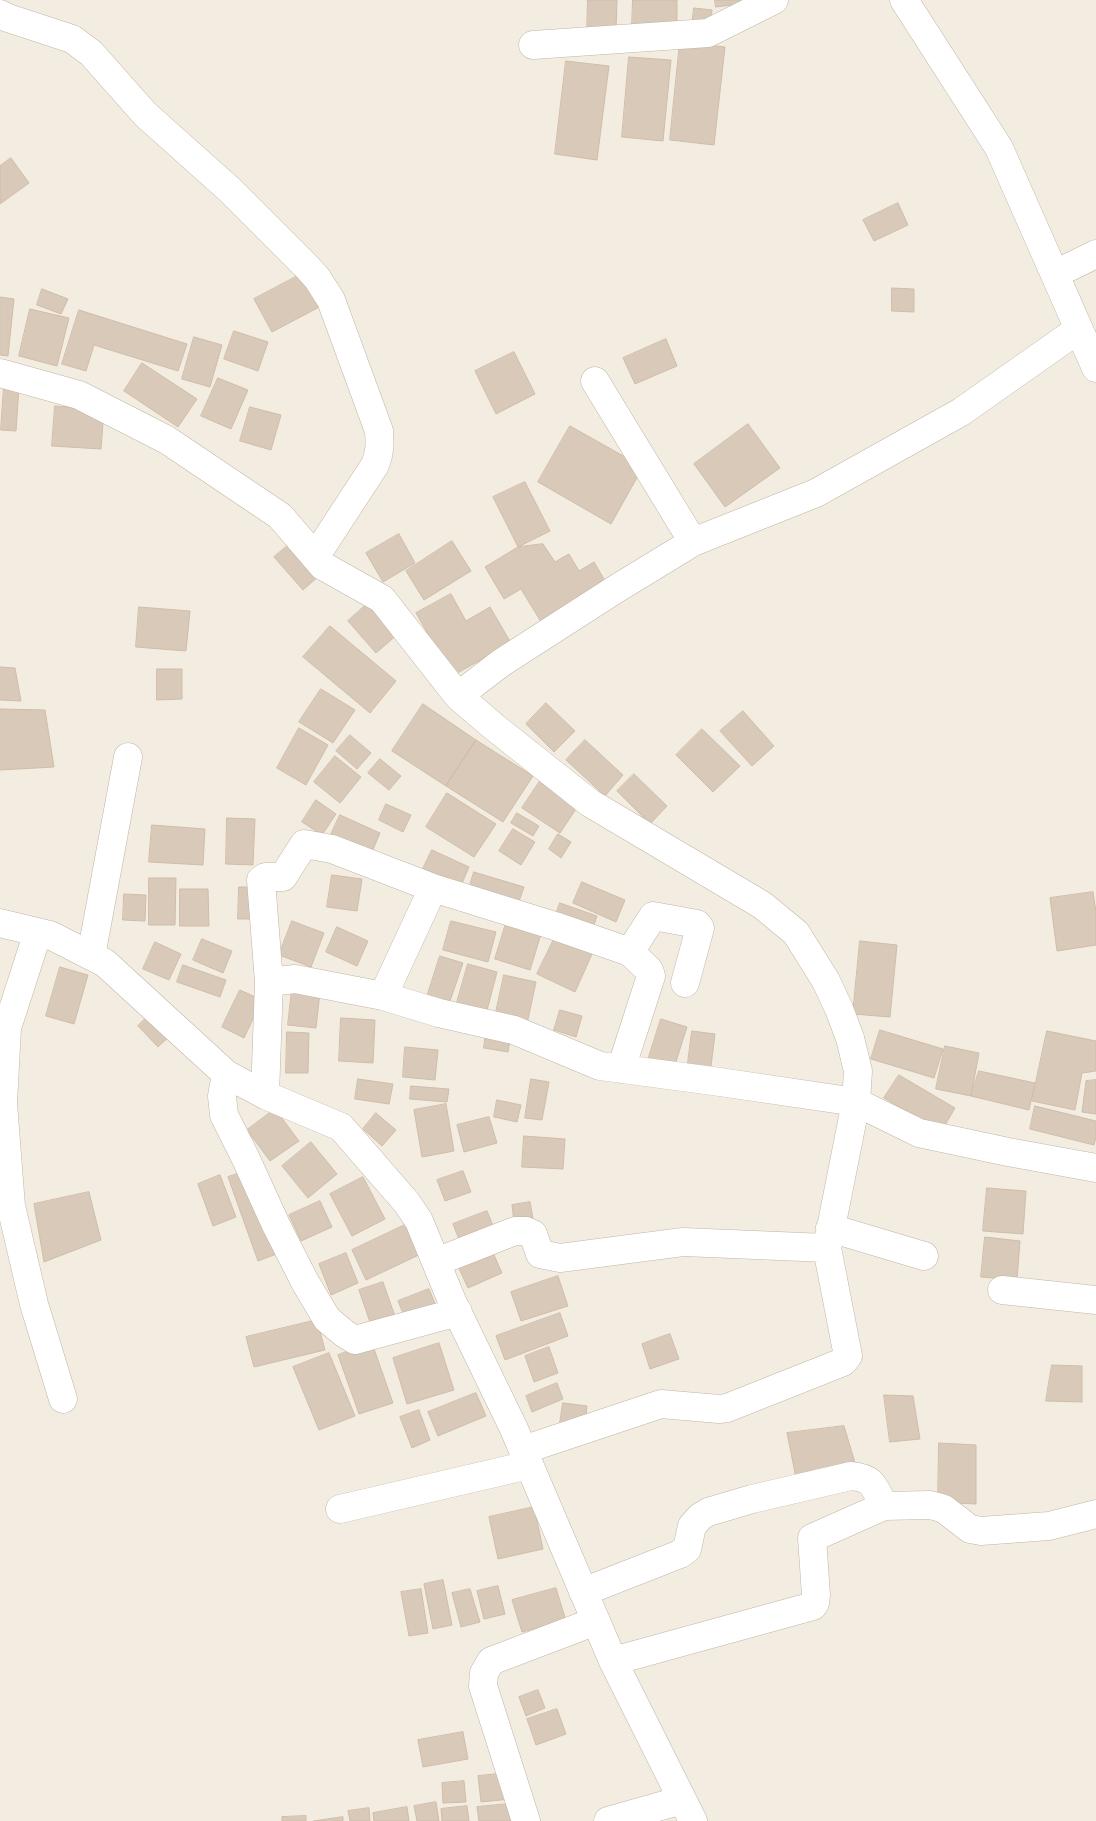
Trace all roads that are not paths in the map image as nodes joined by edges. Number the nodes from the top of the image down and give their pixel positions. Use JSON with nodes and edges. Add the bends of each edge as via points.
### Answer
{"nodes":[{"id":1,"x":774,"y":0,"type":"edge"},
{"id":2,"x":904,"y":0,"type":"edge"},
{"id":3,"x":0,"y":14,"type":"edge"},
{"id":4,"x":533,"y":46,"type":"dead end"},
{"id":5,"x":1096,"y":254,"type":"edge"},
{"id":6,"x":1055,"y":274,"type":"junction"},
{"id":7,"x":1079,"y":329,"type":"junction"},
{"id":8,"x":1096,"y":368,"type":"edge"},
{"id":9,"x":0,"y":373,"type":"edge"},
{"id":10,"x":595,"y":381,"type":"dead end"},
{"id":11,"x":694,"y":542,"type":"junction"},
{"id":12,"x":315,"y":557,"type":"junction"},
{"id":13,"x":458,"y":696,"type":"junction"},
{"id":14,"x":128,"y":757,"type":"dead end"},
{"id":15,"x":433,"y":888,"type":"junction"},
{"id":16,"x":0,"y":923,"type":"edge"},
{"id":17,"x":38,"y":932,"type":"junction"},
{"id":18,"x":630,"y":952,"type":"junction"},
{"id":19,"x":91,"y":956,"type":"junction"},
{"id":20,"x":269,"y":982,"type":"junction"},
{"id":21,"x":685,"y":983,"type":"dead end"},
{"id":22,"x":383,"y":996,"type":"junction"},
{"id":23,"x":621,"y":1069,"type":"junction"},
{"id":24,"x":226,"y":1074,"type":"junction"},
{"id":25,"x":265,"y":1095,"type":"junction"},
{"id":26,"x":856,"y":1102,"type":"junction"},
{"id":27,"x":1096,"y":1168,"type":"edge"},
{"id":28,"x":829,"y":1238,"type":"junction"},
{"id":29,"x":924,"y":1256,"type":"dead end"},
{"id":30,"x":436,"y":1262,"type":"junction"},
{"id":31,"x":1002,"y":1290,"type":"dead end"},
{"id":32,"x":1096,"y":1300,"type":"edge"},
{"id":33,"x":458,"y":1312,"type":"junction"},
{"id":34,"x":63,"y":1399,"type":"dead end"},
{"id":35,"x":526,"y":1458,"type":"junction"},
{"id":36,"x":884,"y":1506,"type":"junction"},
{"id":37,"x":340,"y":1509,"type":"dead end"},
{"id":38,"x":1096,"y":1514,"type":"edge"},
{"id":39,"x":583,"y":1592,"type":"junction"},
{"id":40,"x":596,"y":1621,"type":"junction"},
{"id":41,"x":613,"y":1660,"type":"junction"},
{"id":42,"x":688,"y":1810,"type":"edge"},
{"id":43,"x":526,"y":1821,"type":"edge"},
{"id":44,"x":608,"y":1821,"type":"edge"}],
"edges":[{"from":1,"to":4,"type":"street","via":[[708,33]]},
{"from":2,"to":6,"type":"street","via":[[999,148]]},
{"from":3,"to":12,"type":"street","via":[[72,39],[91,53],[140,109],[230,190],[307,267],[331,300],[379,431],[380,454]]},
{"from":5,"to":6,"type":"street"},
{"from":6,"to":7,"type":"street"},
{"from":7,"to":8,"type":"street"},
{"from":7,"to":11,"type":"street","via":[[961,412],[816,493]]},
{"from":9,"to":12,"type":"street","via":[[79,395],[167,440],[280,516]]},
{"from":10,"to":11,"type":"street"},
{"from":11,"to":13,"type":"street","via":[[501,663]]},
{"from":12,"to":13,"type":"street","via":[[323,566],[382,599]]},
{"from":13,"to":26,"type":"street","via":[[590,804],[762,905],[796,933],[826,981],[850,1038],[858,1071]]},
{"from":14,"to":19,"type":"street"},
{"from":15,"to":18,"type":"street"},
{"from":15,"to":20,"type":"street","via":[[332,849],[304,844],[283,877],[261,880]]},
{"from":15,"to":22,"type":"street"},
{"from":16,"to":17,"type":"street"},
{"from":17,"to":19,"type":"street"},
{"from":17,"to":34,"type":"street","via":[[7,1028],[3,1103],[11,1206],[34,1304]]},
{"from":18,"to":21,"type":"street","via":[[654,916],[698,924],[700,928]]},
{"from":18,"to":23,"type":"street","via":[[651,976]]},
{"from":19,"to":24,"type":"street","via":[[105,963]]},
{"from":20,"to":22,"type":"street","via":[[295,979]]},
{"from":20,"to":25,"type":"street"},
{"from":22,"to":23,"type":"street","via":[[514,1030],[600,1066]]},
{"from":23,"to":26,"type":"street"},
{"from":24,"to":25,"type":"street"},
{"from":24,"to":33,"type":"street","via":[[222,1096],[224,1116],[276,1225],[327,1319],[355,1340]]},
{"from":25,"to":30,"type":"street","via":[[341,1128],[349,1135],[407,1203],[419,1221]]},
{"from":26,"to":27,"type":"street","via":[[919,1133]]},
{"from":26,"to":28,"type":"street"},
{"from":28,"to":29,"type":"street"},
{"from":28,"to":30,"type":"street","via":[[683,1242],[560,1258],[540,1254],[533,1234],[515,1231]]},
{"from":28,"to":35,"type":"street","via":[[848,1356],[843,1362],[727,1408],[661,1404]]},
{"from":30,"to":33,"type":"street"},
{"from":31,"to":32,"type":"street"},
{"from":33,"to":35,"type":"street"},
{"from":35,"to":37,"type":"street"},
{"from":35,"to":39,"type":"street"},
{"from":36,"to":38,"type":"street","via":[[938,1507],[970,1529],[981,1531],[1049,1526]]},
{"from":36,"to":39,"type":"street","via":[[871,1481],[851,1476],[752,1499],[700,1517],[692,1526],[687,1549],[680,1554]]},
{"from":36,"to":41,"type":"street","via":[[812,1538],[816,1595],[813,1606]]},
{"from":39,"to":40,"type":"street"},
{"from":40,"to":41,"type":"street"},
{"from":40,"to":43,"type":"street","via":[[491,1661],[484,1673],[483,1686]]},
{"from":41,"to":42,"type":"street"},
{"from":42,"to":44,"type":"street"}]}
